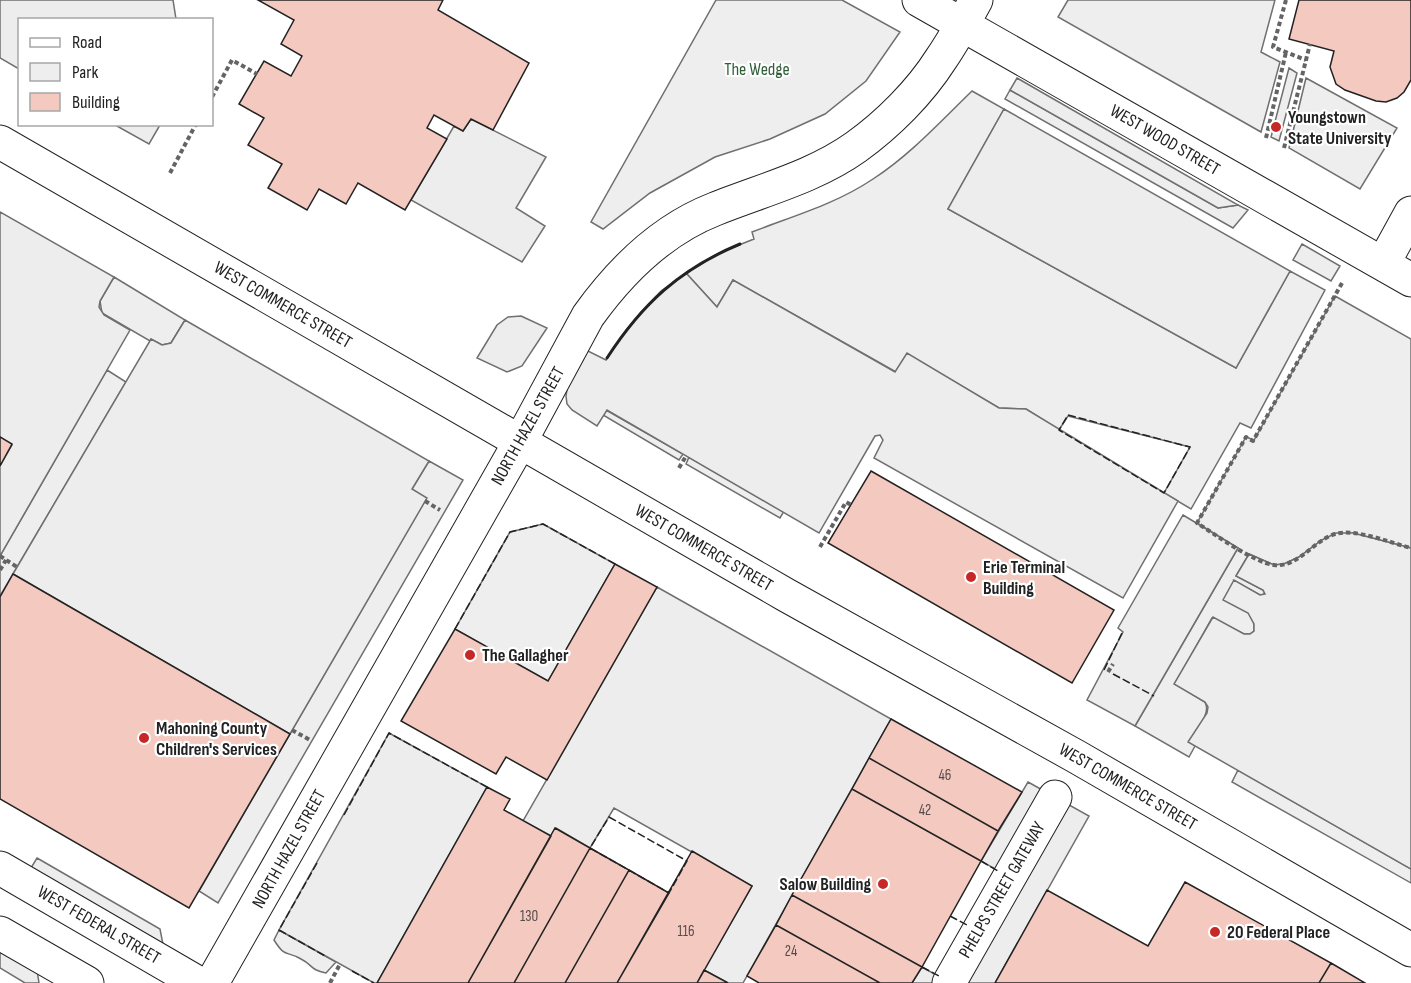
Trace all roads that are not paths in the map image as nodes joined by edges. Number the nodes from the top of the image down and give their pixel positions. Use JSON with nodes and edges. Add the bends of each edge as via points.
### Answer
{"nodes":[{"id":1,"x":919,"y":0,"type":"edge"},
{"id":2,"x":969,"y":12,"type":"edge"},
{"id":3,"x":0,"y":142,"type":"edge"},
{"id":4,"x":1411,"y":213,"type":"edge"},
{"id":5,"x":1372,"y":257,"type":"junction"},
{"id":6,"x":1411,"y":280,"type":"edge"},
{"id":7,"x":520,"y":442,"type":"junction"},
{"id":8,"x":1055,"y":797,"type":"dead end"},
{"id":9,"x":0,"y":868,"type":"edge"},
{"id":10,"x":0,"y":933,"type":"edge"},
{"id":11,"x":1411,"y":950,"type":"edge"},
{"id":12,"x":87,"y":983,"type":"edge"},
{"id":13,"x":198,"y":983,"type":"edge"},
{"id":14,"x":212,"y":983,"type":"edge"},
{"id":15,"x":950,"y":983,"type":"edge"}],
"edges":[{"from":1,"to":2,"type":"street","name":"WEST WOOD STREET"},
{"from":2,"to":5,"type":"street","name":"WEST WOOD STREET"},
{"from":2,"to":7,"type":"street","name":"NORTH HAZEL STREET","via":[[940,61],[910,97],[855,148],[816,170],[713,210],[675,229],[640,254],[588,316]]},
{"from":3,"to":7,"type":"street","name":"WEST COMMERCE STREET"},
{"from":4,"to":5,"type":"street"},
{"from":5,"to":6,"type":"street","name":"WEST WOOD STREET"},
{"from":7,"to":11,"type":"street","name":"WEST COMMERCE STREET"},
{"from":7,"to":14,"type":"street","name":"NORTH HAZEL STREET"},
{"from":8,"to":15,"type":"street","name":"PHELPS STREET GATEWAY"},
{"from":9,"to":13,"type":"street","name":"WEST FEDERAL STREET"},
{"from":10,"to":12,"type":"street"}]}
